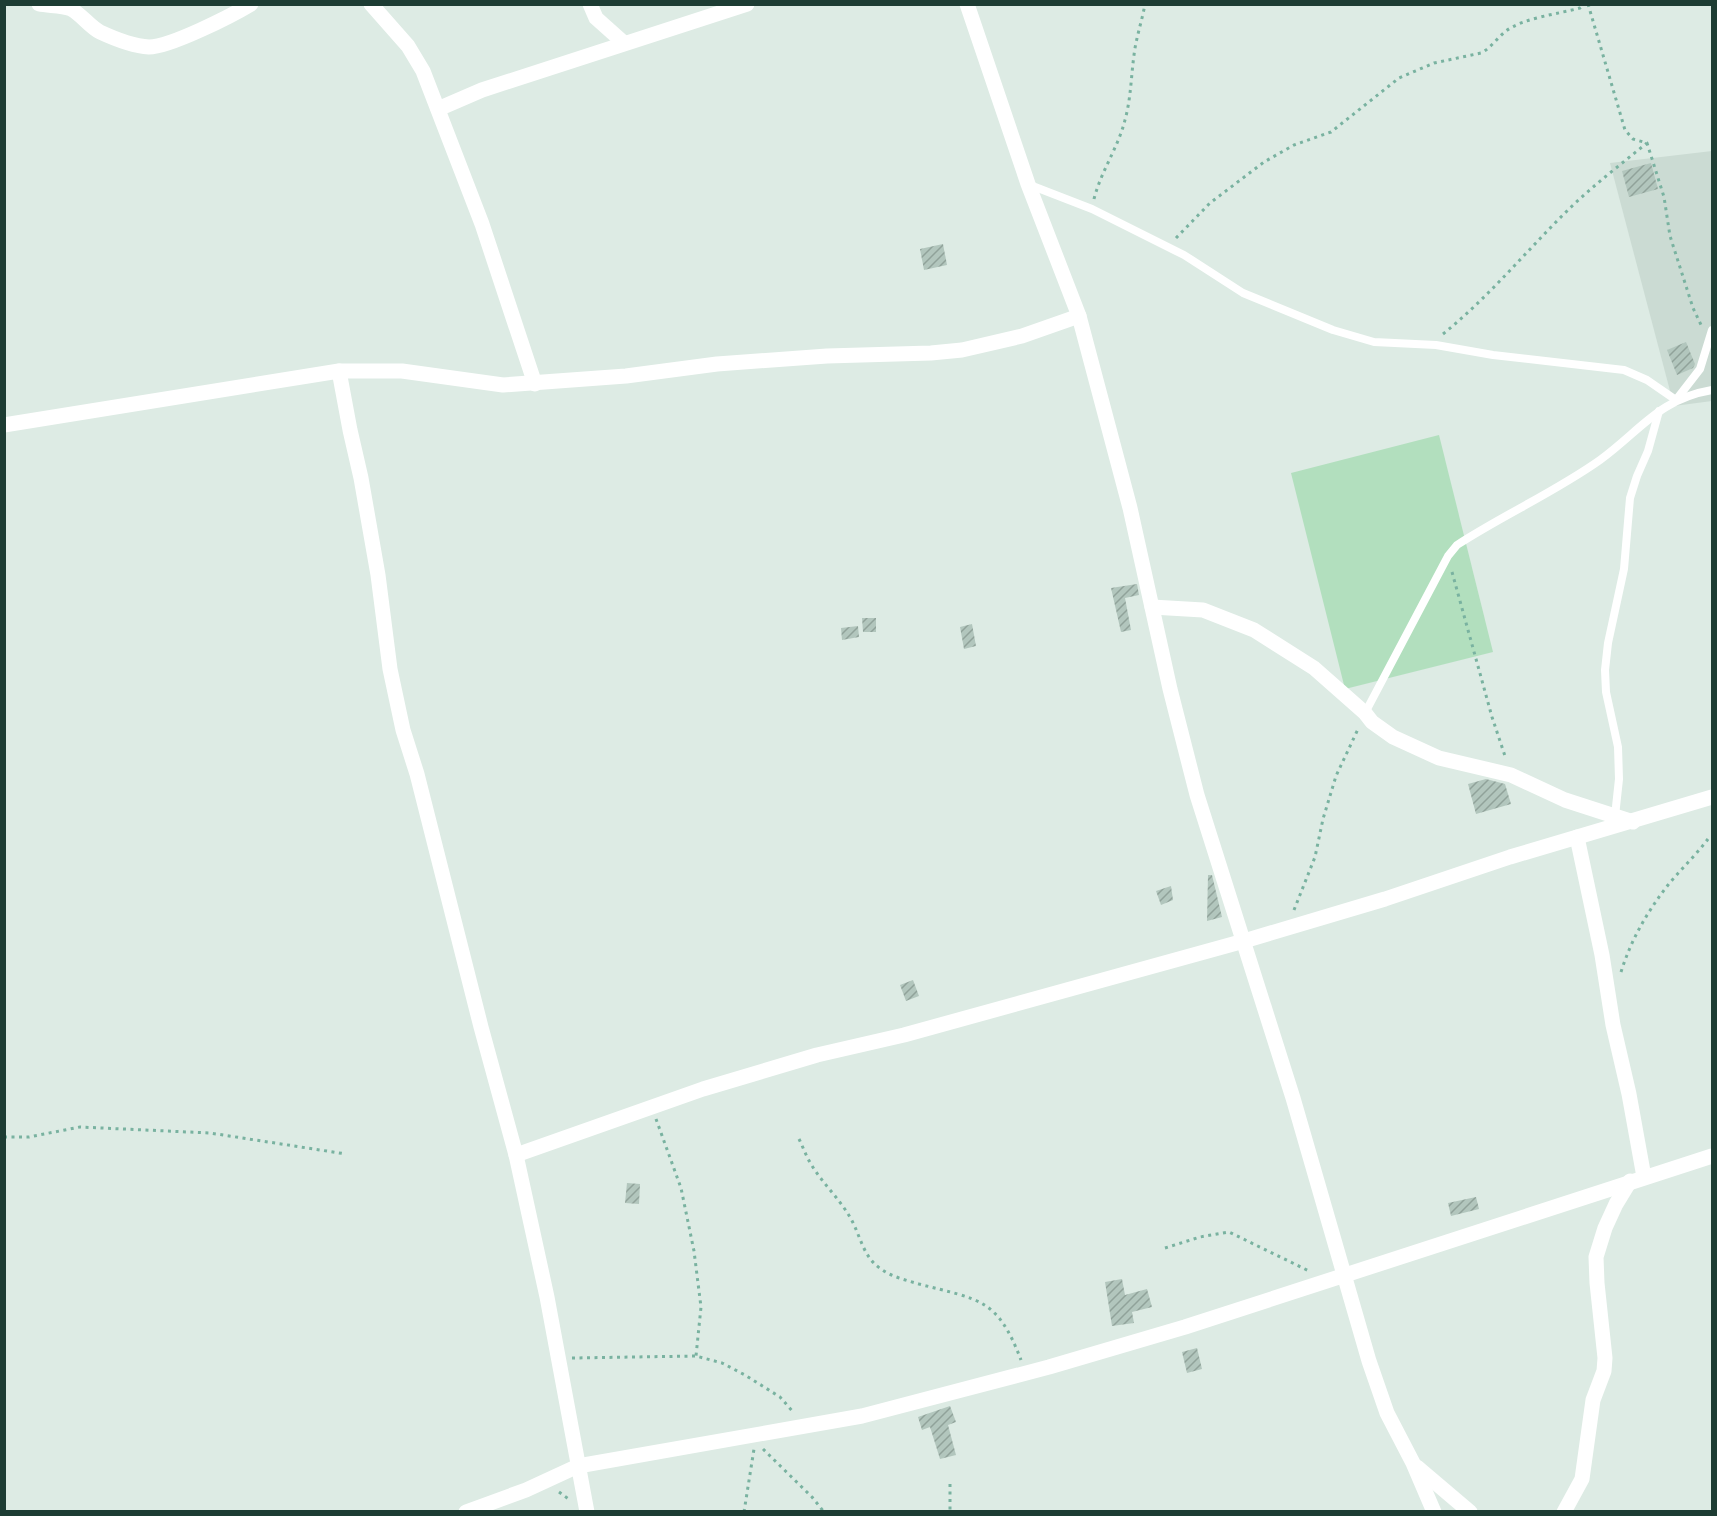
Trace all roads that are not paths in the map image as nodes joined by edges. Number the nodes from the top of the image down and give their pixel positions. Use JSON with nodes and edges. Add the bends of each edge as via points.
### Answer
{"nodes":[{"id":1,"x":39,"y":4,"type":"edge"},
{"id":2,"x":251,"y":4,"type":"edge"},
{"id":3,"x":371,"y":4,"type":"edge"},
{"id":4,"x":590,"y":4,"type":"edge"},
{"id":5,"x":747,"y":4,"type":"edge"},
{"id":6,"x":967,"y":4,"type":"edge"},
{"id":7,"x":624,"y":43,"type":"junction"},
{"id":8,"x":438,"y":109,"type":"junction"},
{"id":9,"x":1028,"y":184,"type":"junction"},
{"id":10,"x":1079,"y":316,"type":"junction"},
{"id":11,"x":1713,"y":330,"type":"edge"},
{"id":12,"x":339,"y":371,"type":"junction"},
{"id":13,"x":535,"y":384,"type":"junction"},
{"id":14,"x":1713,"y":390,"type":"edge"},
{"id":15,"x":1676,"y":400,"type":"junction"},
{"id":16,"x":1660,"y":410,"type":"junction"},
{"id":17,"x":4,"y":425,"type":"edge"},
{"id":18,"x":1152,"y":607,"type":"junction"},
{"id":19,"x":1365,"y":713,"type":"junction"},
{"id":20,"x":1713,"y":797,"type":"edge"},
{"id":21,"x":1615,"y":816,"type":"junction"},
{"id":22,"x":1633,"y":822,"type":"junction"},
{"id":23,"x":1577,"y":837,"type":"junction"},
{"id":24,"x":1244,"y":941,"type":"junction"},
{"id":25,"x":516,"y":1155,"type":"junction"},
{"id":26,"x":1713,"y":1156,"type":"edge"},
{"id":27,"x":1637,"y":1179,"type":"junction"},
{"id":28,"x":1338,"y":1277,"type":"junction"},
{"id":29,"x":1413,"y":1463,"type":"junction"},
{"id":30,"x":578,"y":1466,"type":"junction"},
{"id":31,"x":587,"y":1511,"type":"edge"},
{"id":32,"x":466,"y":1512,"type":"edge"},
{"id":33,"x":1434,"y":1512,"type":"edge"},
{"id":34,"x":1470,"y":1512,"type":"edge"},
{"id":35,"x":1564,"y":1512,"type":"edge"}],
"edges":[{"from":1,"to":2,"type":"street","via":[[68,8],[107,35],[149,47],[200,29]]},
{"from":3,"to":8,"type":"street","via":[[416,56]]},
{"from":4,"to":7,"type":"street","via":[[596,18]]},
{"from":5,"to":7,"type":"street"},
{"from":6,"to":9,"type":"street"},
{"from":7,"to":8,"type":"street","via":[[482,90]]},
{"from":8,"to":13,"type":"street"},
{"from":9,"to":10,"type":"street"},
{"from":9,"to":15,"type":"lane","via":[[1092,209],[1184,255],[1243,293],[1303,319],[1374,342],[1430,345],[1624,370]]},
{"from":10,"to":13,"type":"street","via":[[1022,336],[962,350],[717,364]]},
{"from":10,"to":18,"type":"street"},
{"from":11,"to":15,"type":"lane","via":[[1700,369]]},
{"from":12,"to":13,"type":"street","via":[[402,371],[503,386]]},
{"from":12,"to":17,"type":"street"},
{"from":12,"to":25,"type":"street","via":[[403,730]]},
{"from":14,"to":15,"type":"lane"},
{"from":15,"to":16,"type":"lane"},
{"from":16,"to":19,"type":"lane","via":[[1600,459],[1457,545]]},
{"from":16,"to":21,"type":"lane","via":[[1630,498],[1624,569],[1606,661],[1606,692],[1618,747]]},
{"from":18,"to":19,"type":"street","via":[[1203,610],[1254,630],[1314,668]]},
{"from":18,"to":24,"type":"street","via":[[1197,795]]},
{"from":19,"to":21,"type":"street","via":[[1372,723],[1393,737],[1439,758],[1514,777],[1565,800]]},
{"from":20,"to":22,"type":"street"},
{"from":21,"to":22,"type":"street"},
{"from":22,"to":23,"type":"street"},
{"from":23,"to":24,"type":"street"},
{"from":23,"to":27,"type":"street","via":[[1629,1094]]},
{"from":24,"to":25,"type":"street","via":[[818,1055],[651,1106]]},
{"from":24,"to":28,"type":"street"},
{"from":25,"to":30,"type":"street"},
{"from":26,"to":27,"type":"street"},
{"from":27,"to":28,"type":"street"},
{"from":27,"to":35,"type":"street","via":[[1616,1204],[1596,1257],[1604,1371],[1593,1400],[1582,1479]]},
{"from":28,"to":29,"type":"street","via":[[1387,1413]]},
{"from":28,"to":30,"type":"street","via":[[1185,1327],[862,1416]]},
{"from":29,"to":33,"type":"street"},
{"from":29,"to":34,"type":"street"},
{"from":30,"to":31,"type":"street"},
{"from":30,"to":32,"type":"street"}]}
